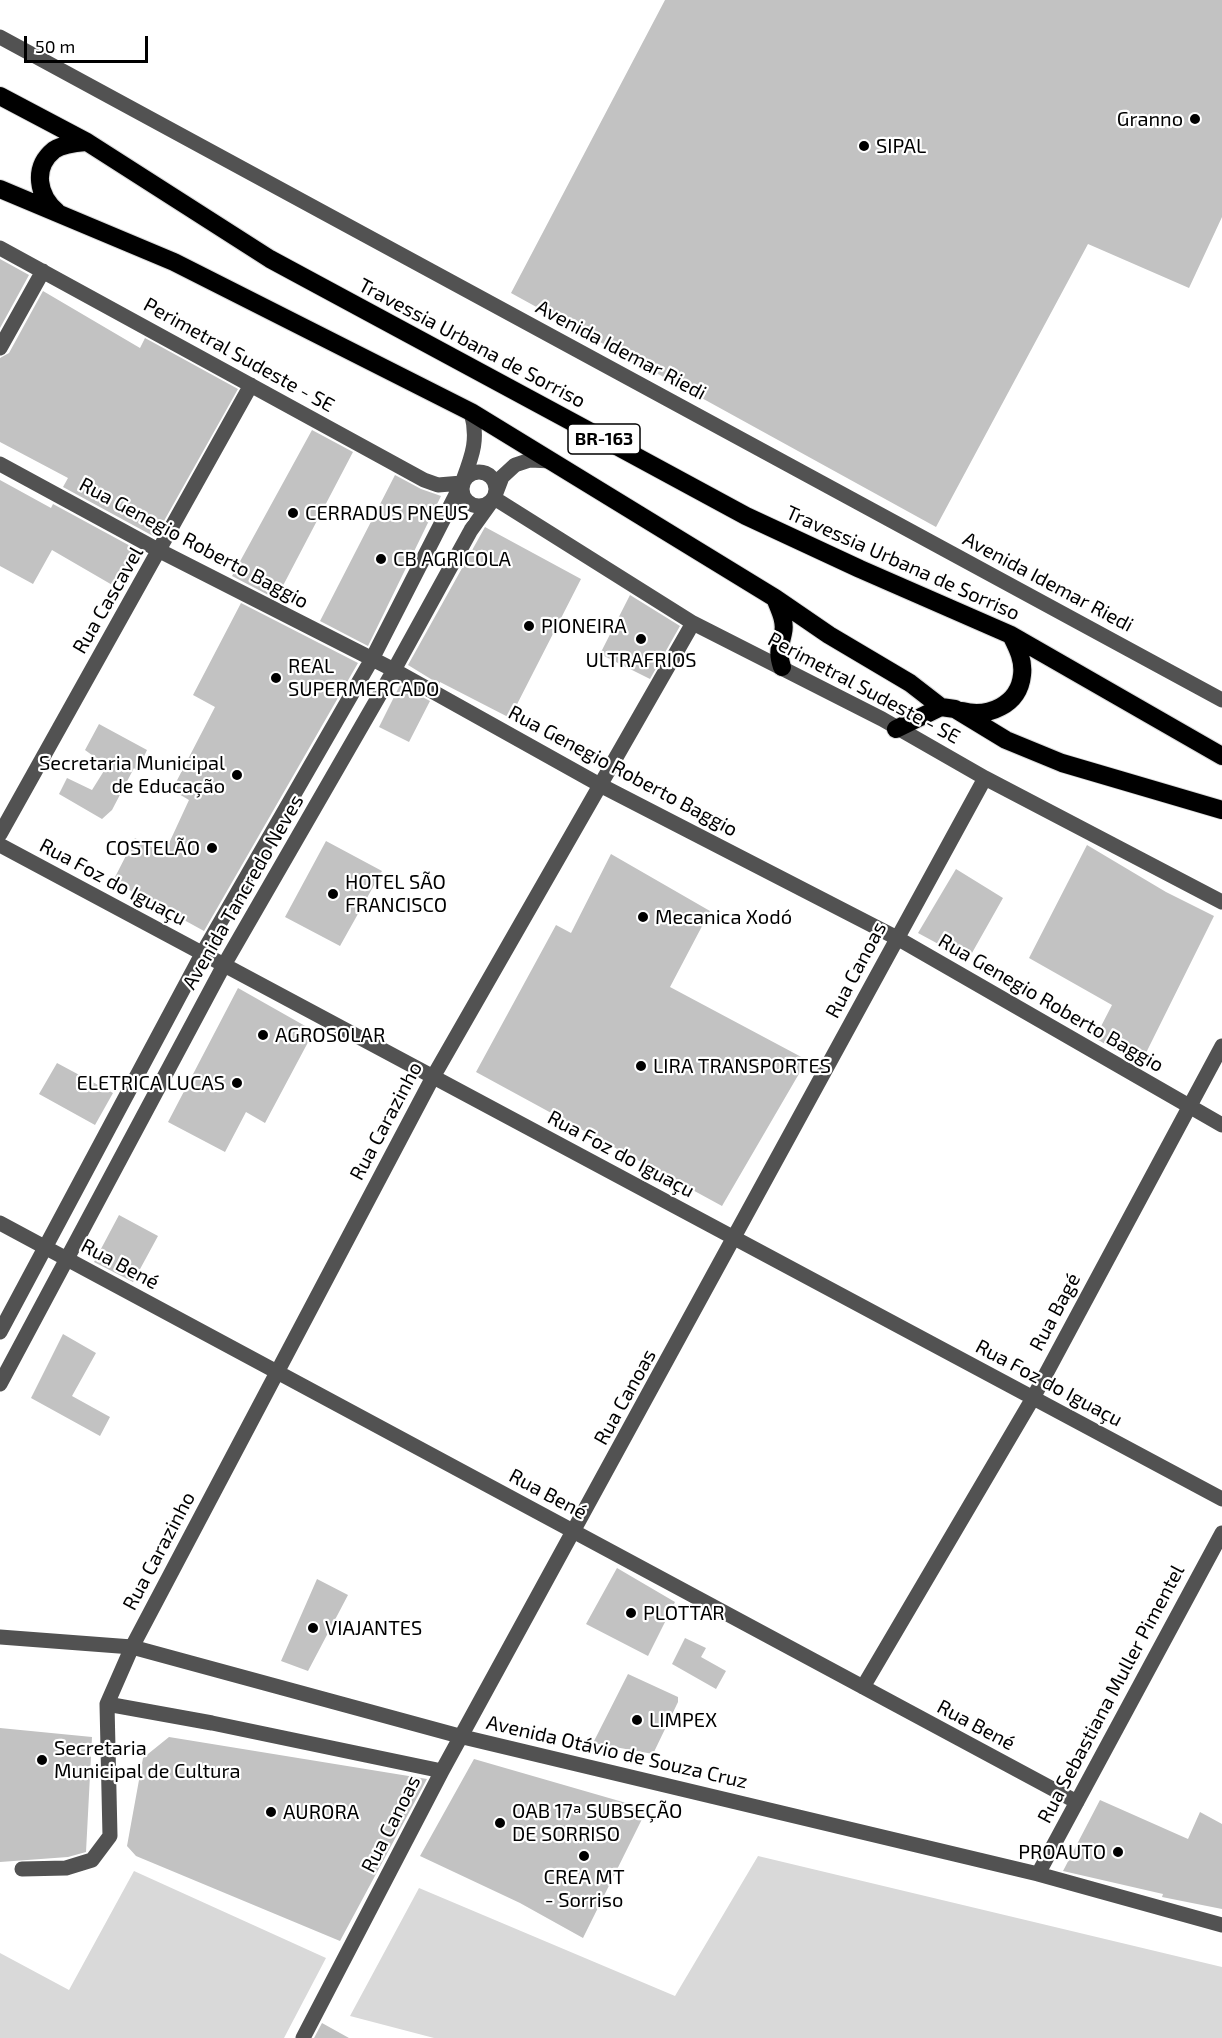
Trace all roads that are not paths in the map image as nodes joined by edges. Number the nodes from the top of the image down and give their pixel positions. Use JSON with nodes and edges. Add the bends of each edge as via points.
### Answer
{"nodes":[{"id":1,"x":0,"y":37,"type":"edge"},
{"id":2,"x":0,"y":96,"type":"edge"},
{"id":3,"x":87,"y":142,"type":"junction"},
{"id":4,"x":0,"y":189,"type":"edge"},
{"id":5,"x":61,"y":215,"type":"junction"},
{"id":6,"x":0,"y":248,"type":"edge"},
{"id":7,"x":43,"y":271,"type":"junction"},
{"id":8,"x":0,"y":348,"type":"edge"},
{"id":9,"x":251,"y":385,"type":"junction"},
{"id":10,"x":471,"y":412,"type":"junction"},
{"id":11,"x":555,"y":461,"type":"junction"},
{"id":12,"x":0,"y":464,"type":"edge"},
{"id":13,"x":462,"y":483,"type":"junction"},
{"id":14,"x":494,"y":498,"type":"junction"},
{"id":15,"x":160,"y":551,"type":"junction"},
{"id":16,"x":775,"y":598,"type":"junction"},
{"id":17,"x":693,"y":622,"type":"junction"},
{"id":18,"x":1011,"y":635,"type":"junction"},
{"id":19,"x":372,"y":659,"type":"junction"},
{"id":20,"x":782,"y":667,"type":"junction"},
{"id":21,"x":394,"y":670,"type":"junction"},
{"id":22,"x":1222,"y":700,"type":"edge"},
{"id":23,"x":948,"y":708,"type":"junction"},
{"id":24,"x":896,"y":729,"type":"junction"},
{"id":25,"x":1222,"y":756,"type":"edge"},
{"id":26,"x":985,"y":778,"type":"junction"},
{"id":27,"x":600,"y":785,"type":"junction"},
{"id":28,"x":1222,"y":810,"type":"edge"},
{"id":29,"x":0,"y":834,"type":"edge"},
{"id":30,"x":0,"y":845,"type":"edge"},
{"id":31,"x":1222,"y":902,"type":"edge"},
{"id":32,"x":897,"y":938,"type":"junction"},
{"id":33,"x":202,"y":954,"type":"junction"},
{"id":34,"x":224,"y":965,"type":"junction"},
{"id":35,"x":1222,"y":1046,"type":"edge"},
{"id":36,"x":433,"y":1077,"type":"junction"},
{"id":37,"x":1189,"y":1107,"type":"junction"},
{"id":38,"x":1222,"y":1125,"type":"edge"},
{"id":39,"x":0,"y":1223,"type":"edge"},
{"id":40,"x":735,"y":1239,"type":"junction"},
{"id":41,"x":44,"y":1246,"type":"junction"},
{"id":42,"x":67,"y":1260,"type":"junction"},
{"id":43,"x":0,"y":1332,"type":"edge"},
{"id":44,"x":277,"y":1373,"type":"junction"},
{"id":45,"x":0,"y":1384,"type":"edge"},
{"id":46,"x":1033,"y":1398,"type":"junction"},
{"id":47,"x":1222,"y":1499,"type":"edge"},
{"id":48,"x":574,"y":1533,"type":"junction"},
{"id":49,"x":1222,"y":1533,"type":"edge"},
{"id":50,"x":0,"y":1637,"type":"edge"},
{"id":51,"x":132,"y":1647,"type":"junction"},
{"id":52,"x":863,"y":1688,"type":"junction"},
{"id":53,"x":107,"y":1704,"type":"junction"},
{"id":54,"x":463,"y":1737,"type":"junction"},
{"id":55,"x":442,"y":1771,"type":"junction"},
{"id":56,"x":1077,"y":1802,"type":"junction"},
{"id":57,"x":22,"y":1869,"type":"dead end"},
{"id":58,"x":1038,"y":1874,"type":"junction"},
{"id":59,"x":1222,"y":1925,"type":"edge"},
{"id":60,"x":303,"y":2038,"type":"edge"}],
"edges":[{"from":1,"to":22,"type":"street","name":"Avenida Idemar Riedi"},
{"from":2,"to":3,"type":"highway","name":"Travessia Urbana de Sorriso","number":"BR-163"},
{"from":3,"to":5,"type":"highway","via":[[55,149],[40,173],[40,189],[47,204]]},
{"from":3,"to":18,"type":"highway","name":"Travessia Urbana de Sorriso","number":"BR-163","via":[[270,259],[746,516]]},
{"from":4,"to":5,"type":"highway","number":"BR-163"},
{"from":5,"to":10,"type":"highway","number":"BR-163","via":[[174,262]]},
{"from":6,"to":7,"type":"street","name":"Perimetral Sudeste - SE"},
{"from":7,"to":8,"type":"street"},
{"from":7,"to":9,"type":"street","name":"Perimetral Sudeste - SE"},
{"from":9,"to":13,"type":"street","name":"Perimetral Sudeste - SE","via":[[424,480],[438,485]]},
{"from":9,"to":15,"type":"street","name":"Rua Cascavel"},
{"from":10,"to":11,"type":"highway","number":"BR-163"},
{"from":10,"to":13,"type":"street","name":"Avenida Tancredo Neves","via":[[477,430]]},
{"from":11,"to":14,"type":"street","name":"Avenida Tancredo Neves","via":[[530,460],[515,465],[502,477]]},
{"from":11,"to":16,"type":"highway","number":"BR-163"},
{"from":12,"to":15,"type":"street","name":"Rua Genegio Roberto Baggio"},
{"from":13,"to":14,"type":"street","via":[[462,494],[469,503],[480,507]]},
{"from":13,"to":14,"type":"street","via":[[475,472],[486,473],[496,487]]},
{"from":13,"to":19,"type":"street","name":"Avenida Tancredo Neves"},
{"from":14,"to":17,"type":"street","name":"Perimetral Sudeste - SE"},
{"from":14,"to":21,"type":"street","name":"Avenida Tancredo Neves","via":[[471,530]]},
{"from":15,"to":19,"type":"street","name":"Rua Genegio Roberto Baggio"},
{"from":15,"to":29,"type":"street","name":"Rua Cascavel"},
{"from":16,"to":20,"type":"highway","via":[[783,620],[778,654]]},
{"from":16,"to":23,"type":"highway","number":"BR-163"},
{"from":17,"to":20,"type":"street","name":"Perimetral Sudeste - SE"},
{"from":17,"to":27,"type":"street","name":"Rua Carazinho"},
{"from":18,"to":23,"type":"highway","via":[[1020,653],[1022,675],[1014,695],[998,710],[976,715]]},
{"from":18,"to":25,"type":"highway","name":"Travessia Urbana de Sorriso","number":"BR-163"},
{"from":19,"to":21,"type":"street","name":"Rua Genegio Roberto Baggio"},
{"from":19,"to":33,"type":"street","name":"Avenida Tancredo Neves"},
{"from":20,"to":24,"type":"street","name":"Perimetral Sudeste - SE"},
{"from":21,"to":27,"type":"street","name":"Rua Genegio Roberto Baggio"},
{"from":21,"to":34,"type":"street","name":"Avenida Tancredo Neves"},
{"from":23,"to":24,"type":"highway"},
{"from":23,"to":28,"type":"highway","number":"BR-163","via":[[1006,740],[1062,763]]},
{"from":24,"to":26,"type":"street","name":"Perimetral Sudeste - SE"},
{"from":26,"to":31,"type":"street","name":"Perimetral Sudeste - SE"},
{"from":26,"to":32,"type":"street","name":"Rua Canoas"},
{"from":27,"to":32,"type":"street","name":"Rua Genegio Roberto Baggio"},
{"from":27,"to":36,"type":"street","name":"Rua Carazinho"},
{"from":30,"to":33,"type":"street","name":"Rua Foz do Iguaçu"},
{"from":32,"to":37,"type":"street","name":"Rua Genegio Roberto Baggio"},
{"from":32,"to":40,"type":"street","name":"Rua Canoas"},
{"from":33,"to":34,"type":"street","name":"Rua Foz do Iguaçu"},
{"from":33,"to":41,"type":"street","name":"Avenida Tancredo Neves"},
{"from":34,"to":36,"type":"street","name":"Rua Foz do Iguaçu"},
{"from":34,"to":42,"type":"street","name":"Avenida Tancredo Neves"},
{"from":35,"to":37,"type":"street","name":"Rua Bagé"},
{"from":36,"to":40,"type":"street","name":"Rua Foz do Iguaçu"},
{"from":36,"to":44,"type":"street","name":"Rua Carazinho"},
{"from":37,"to":38,"type":"street","name":"Rua Genegio Roberto Baggio"},
{"from":37,"to":46,"type":"street","name":"Rua Bagé"},
{"from":39,"to":41,"type":"street","name":"Rua Bené"},
{"from":40,"to":46,"type":"street","name":"Rua Foz do Iguaçu"},
{"from":40,"to":48,"type":"street","name":"Rua Canoas"},
{"from":41,"to":42,"type":"street","name":"Rua Bené"},
{"from":41,"to":43,"type":"street","name":"Avenida Tancredo Neves"},
{"from":42,"to":44,"type":"street","name":"Rua Bené"},
{"from":42,"to":45,"type":"street","name":"Avenida Tancredo Neves"},
{"from":44,"to":48,"type":"street","name":"Rua Bené"},
{"from":44,"to":51,"type":"street","name":"Rua Carazinho"},
{"from":46,"to":47,"type":"street","name":"Rua Foz do Iguaçu"},
{"from":46,"to":52,"type":"street","name":"Rua Bagé"},
{"from":48,"to":52,"type":"street","name":"Rua Bené"},
{"from":48,"to":54,"type":"street","name":"Rua Canoas"},
{"from":49,"to":56,"type":"street","name":"Rua Sebastiana Muller Pimentel"},
{"from":50,"to":51,"type":"street","name":"Avenida Otávio de Souza Cruz"},
{"from":51,"to":53,"type":"street","name":"Rua Carazinho"},
{"from":51,"to":54,"type":"street","name":"Avenida Otávio de Souza Cruz"},
{"from":52,"to":56,"type":"street","name":"Rua Bené"},
{"from":53,"to":55,"type":"street"},
{"from":53,"to":57,"type":"street","via":[[110,1836],[92,1860],[66,1868]]},
{"from":54,"to":55,"type":"street","name":"Rua Canoas"},
{"from":54,"to":58,"type":"street","name":"Avenida Otávio de Souza Cruz"},
{"from":55,"to":60,"type":"street","name":"Rua Canoas"},
{"from":56,"to":58,"type":"street","name":"Rua Sebastiana Muller Pimentel"},
{"from":58,"to":59,"type":"street","name":"Avenida Otávio de Souza Cruz"}]}
